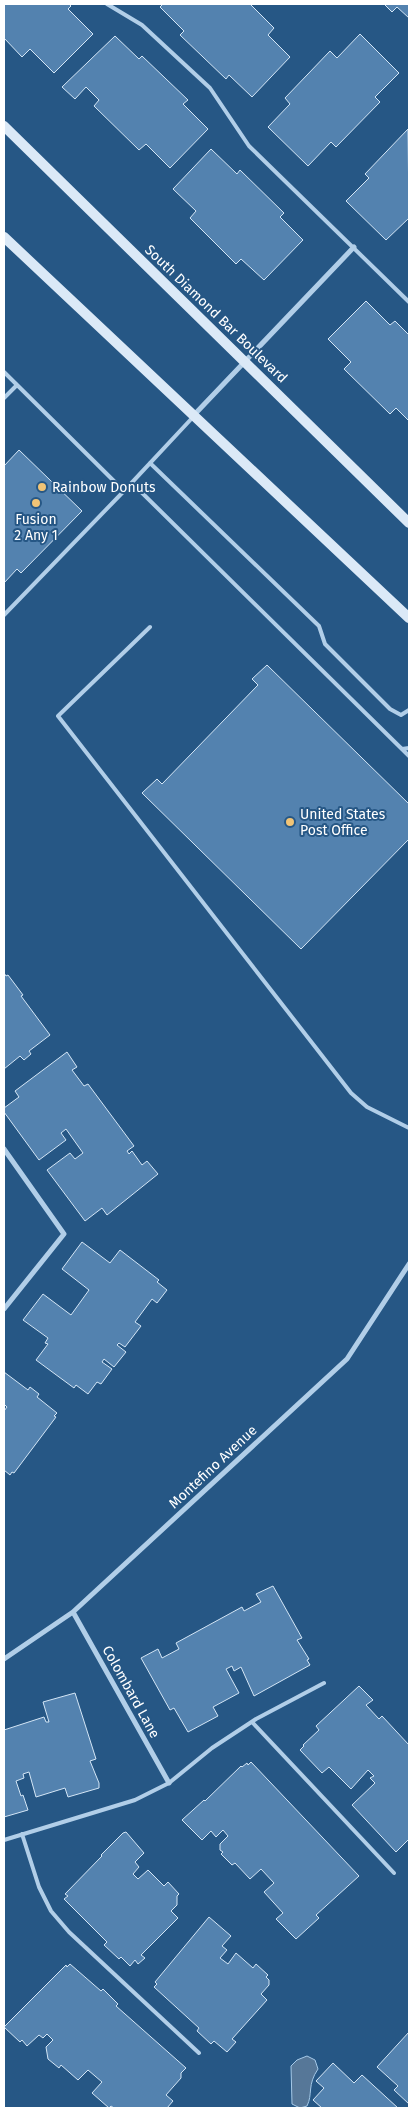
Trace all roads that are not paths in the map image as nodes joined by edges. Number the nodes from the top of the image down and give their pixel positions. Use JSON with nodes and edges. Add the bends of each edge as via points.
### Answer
{"nodes":[{"id":1,"x":107,"y":4,"type":"edge"},
{"id":2,"x":4,"y":126,"type":"edge"},
{"id":3,"x":4,"y":236,"type":"edge"},
{"id":4,"x":354,"y":247,"type":"junction"},
{"id":5,"x":409,"y":302,"type":"edge"},
{"id":6,"x":247,"y":362,"type":"junction"},
{"id":7,"x":4,"y":372,"type":"edge"},
{"id":8,"x":17,"y":385,"type":"junction"},
{"id":9,"x":4,"y":398,"type":"edge"},
{"id":10,"x":194,"y":416,"type":"junction"},
{"id":11,"x":150,"y":463,"type":"junction"},
{"id":12,"x":132,"y":483,"type":"junction"},
{"id":13,"x":124,"y":491,"type":"junction"},
{"id":14,"x":409,"y":523,"type":"edge"},
{"id":15,"x":4,"y":615,"type":"edge"},
{"id":16,"x":409,"y":618,"type":"edge"},
{"id":17,"x":150,"y":626,"type":"dead end"},
{"id":18,"x":409,"y":710,"type":"edge"},
{"id":19,"x":409,"y":748,"type":"edge"},
{"id":20,"x":402,"y":749,"type":"junction"},
{"id":21,"x":409,"y":756,"type":"edge"},
{"id":22,"x":409,"y":1128,"type":"edge"},
{"id":23,"x":4,"y":1149,"type":"edge"},
{"id":24,"x":409,"y":1264,"type":"edge"},
{"id":25,"x":4,"y":1309,"type":"edge"},
{"id":26,"x":73,"y":1612,"type":"junction"},
{"id":27,"x":4,"y":1659,"type":"edge"},
{"id":28,"x":324,"y":1683,"type":"dead end"},
{"id":29,"x":252,"y":1722,"type":"junction"},
{"id":30,"x":170,"y":1783,"type":"junction"},
{"id":31,"x":22,"y":1834,"type":"junction"},
{"id":32,"x":4,"y":1840,"type":"edge"},
{"id":33,"x":394,"y":1873,"type":"dead end"},
{"id":34,"x":199,"y":2053,"type":"dead end"}],
"edges":[{"from":1,"to":4,"type":"lane","via":[[142,24],[210,88],[249,146]]},
{"from":2,"to":6,"type":"main road","name":"South Diamond Bar Boulevard"},
{"from":3,"to":10,"type":"main road"},
{"from":4,"to":5,"type":"lane"},
{"from":4,"to":6,"type":"street"},
{"from":6,"to":10,"type":"street"},
{"from":6,"to":14,"type":"main road","name":"South Diamond Bar Boulevard"},
{"from":7,"to":8,"type":"lane"},
{"from":8,"to":9,"type":"lane"},
{"from":8,"to":13,"type":"lane"},
{"from":10,"to":11,"type":"lane"},
{"from":10,"to":16,"type":"main road"},
{"from":11,"to":12,"type":"lane"},
{"from":11,"to":18,"type":"lane","via":[[319,626],[325,644],[390,709],[401,715]]},
{"from":12,"to":13,"type":"lane"},
{"from":12,"to":20,"type":"lane"},
{"from":13,"to":15,"type":"lane"},
{"from":17,"to":22,"type":"lane","via":[[58,716],[351,1093],[367,1107]]},
{"from":19,"to":20,"type":"lane"},
{"from":20,"to":21,"type":"lane"},
{"from":23,"to":25,"type":"street","via":[[64,1234]]},
{"from":24,"to":26,"type":"street","name":"Montefino Avenue","via":[[347,1359]]},
{"from":26,"to":27,"type":"street","name":"Montefino Avenue"},
{"from":26,"to":30,"type":"street","name":"Colombard Lane"},
{"from":28,"to":29,"type":"lane"},
{"from":29,"to":30,"type":"lane","via":[[212,1748]]},
{"from":29,"to":33,"type":"lane"},
{"from":30,"to":31,"type":"lane","via":[[135,1800]]},
{"from":31,"to":32,"type":"lane"},
{"from":31,"to":34,"type":"lane","via":[[39,1887],[51,1911],[69,1932]]}]}
